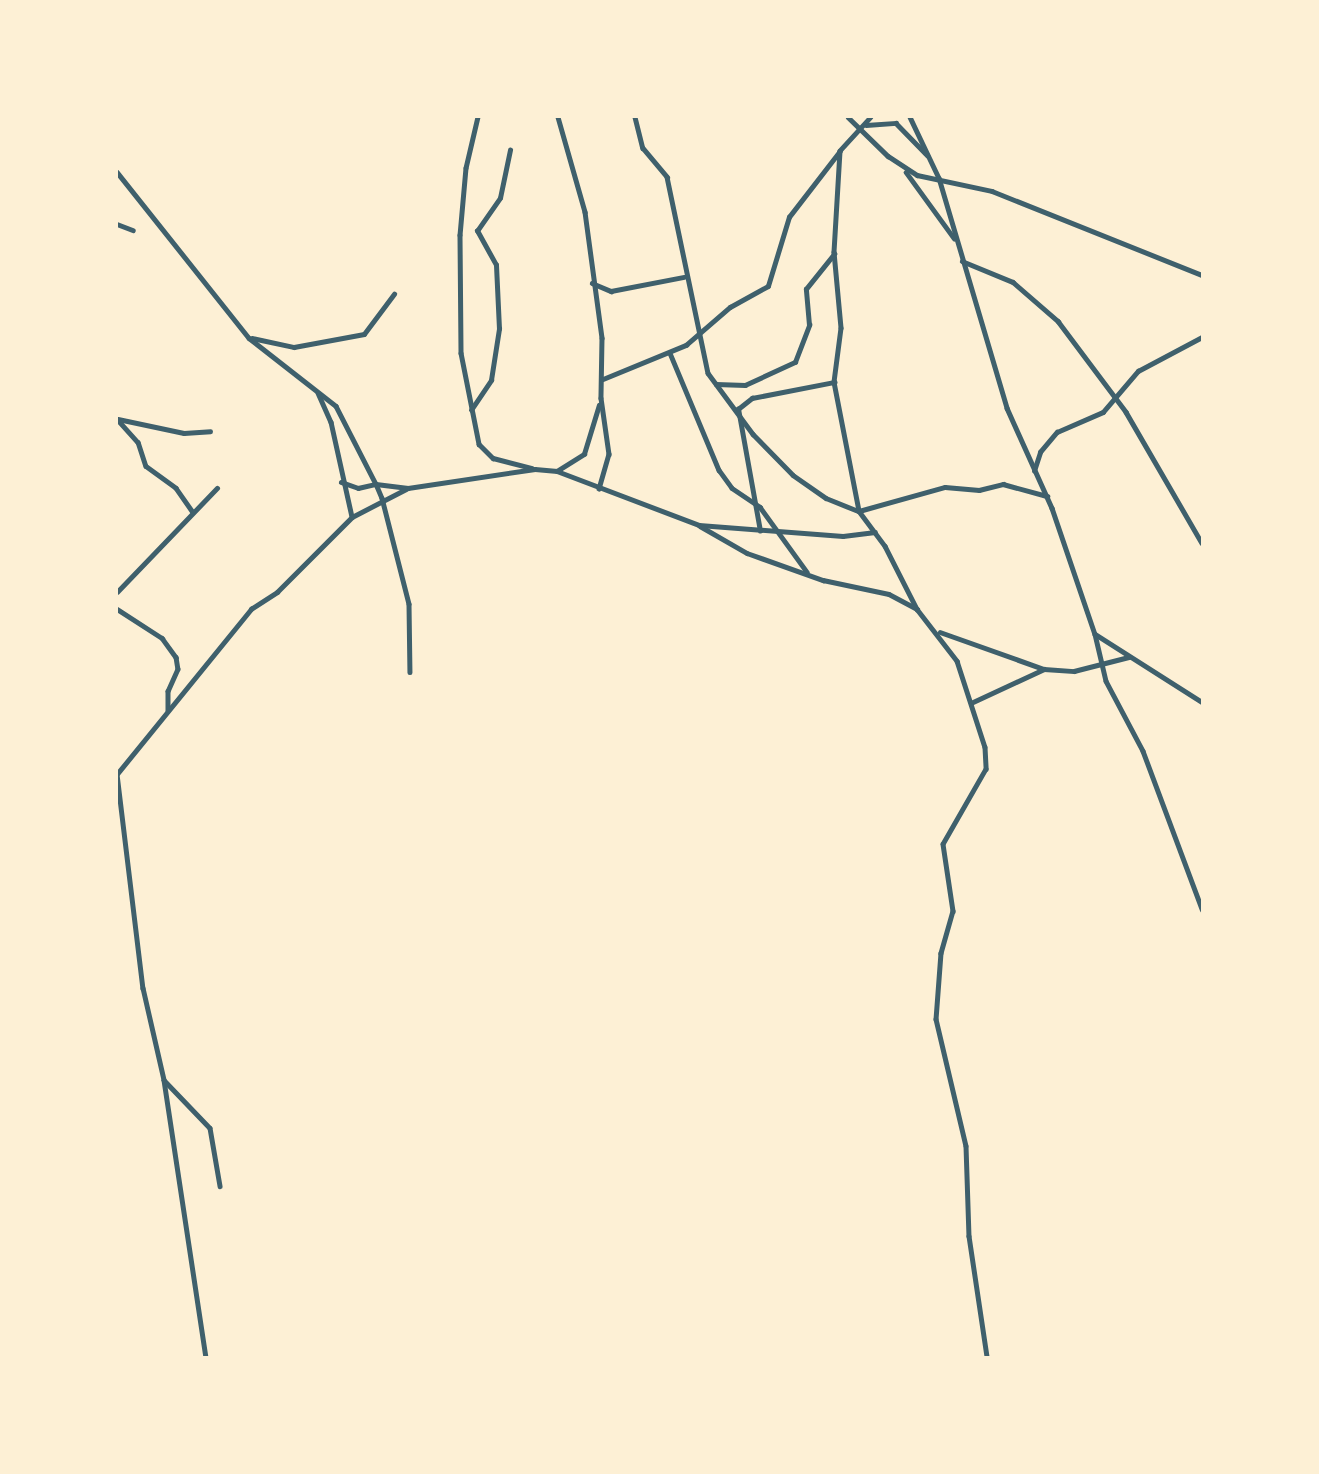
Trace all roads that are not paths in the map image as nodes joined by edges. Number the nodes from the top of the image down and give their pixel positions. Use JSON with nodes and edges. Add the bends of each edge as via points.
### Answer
{"nodes":[{"id":1,"x":478,"y":117,"type":"edge"},
{"id":2,"x":558,"y":117,"type":"edge"},
{"id":3,"x":635,"y":117,"type":"edge"},
{"id":4,"x":848,"y":117,"type":"edge"},
{"id":5,"x":871,"y":117,"type":"edge"},
{"id":6,"x":910,"y":117,"type":"edge"},
{"id":7,"x":866,"y":125,"type":"junction"},
{"id":8,"x":858,"y":130,"type":"junction"},
{"id":9,"x":510,"y":150,"type":"dead end"},
{"id":10,"x":840,"y":151,"type":"junction"},
{"id":11,"x":930,"y":158,"type":"junction"},
{"id":12,"x":902,"y":168,"type":"junction"},
{"id":13,"x":117,"y":172,"type":"edge"},
{"id":14,"x":939,"y":178,"type":"junction"},
{"id":15,"x":117,"y":224,"type":"edge"},
{"id":16,"x":133,"y":230,"type":"dead end"},
{"id":17,"x":957,"y":243,"type":"junction"},
{"id":18,"x":834,"y":252,"type":"junction"},
{"id":19,"x":962,"y":261,"type":"junction"},
{"id":20,"x":1202,"y":275,"type":"edge"},
{"id":21,"x":684,"y":276,"type":"junction"},
{"id":22,"x":592,"y":283,"type":"junction"},
{"id":23,"x":394,"y":294,"type":"dead end"},
{"id":24,"x":700,"y":336,"type":"junction"},
{"id":25,"x":1202,"y":337,"type":"edge"},
{"id":26,"x":249,"y":338,"type":"junction"},
{"id":27,"x":670,"y":353,"type":"junction"},
{"id":28,"x":603,"y":379,"type":"junction"},
{"id":29,"x":834,"y":382,"type":"junction"},
{"id":30,"x":714,"y":383,"type":"junction"},
{"id":31,"x":317,"y":389,"type":"junction"},
{"id":32,"x":601,"y":398,"type":"junction"},
{"id":33,"x":1117,"y":399,"type":"junction"},
{"id":34,"x":471,"y":410,"type":"junction"},
{"id":35,"x":737,"y":415,"type":"junction"},
{"id":36,"x":117,"y":419,"type":"edge"},
{"id":37,"x":210,"y":431,"type":"dead end"},
{"id":38,"x":535,"y":469,"type":"junction"},
{"id":39,"x":557,"y":471,"type":"junction"},
{"id":40,"x":1034,"y":471,"type":"junction"},
{"id":41,"x":341,"y":482,"type":"junction"},
{"id":42,"x":376,"y":484,"type":"junction"},
{"id":43,"x":217,"y":488,"type":"dead end"},
{"id":44,"x":408,"y":488,"type":"junction"},
{"id":45,"x":599,"y":489,"type":"junction"},
{"id":46,"x":1047,"y":496,"type":"junction"},
{"id":47,"x":382,"y":498,"type":"junction"},
{"id":48,"x":760,"y":507,"type":"junction"},
{"id":49,"x":192,"y":511,"type":"junction"},
{"id":50,"x":859,"y":511,"type":"junction"},
{"id":51,"x":352,"y":517,"type":"junction"},
{"id":52,"x":699,"y":525,"type":"junction"},
{"id":53,"x":760,"y":531,"type":"junction"},
{"id":54,"x":781,"y":532,"type":"junction"},
{"id":55,"x":875,"y":532,"type":"junction"},
{"id":56,"x":1202,"y":543,"type":"edge"},
{"id":57,"x":807,"y":572,"type":"junction"},
{"id":58,"x":117,"y":592,"type":"edge"},
{"id":59,"x":117,"y":609,"type":"edge"},
{"id":60,"x":917,"y":609,"type":"junction"},
{"id":61,"x":937,"y":631,"type":"junction"},
{"id":62,"x":1095,"y":634,"type":"junction"},
{"id":63,"x":1129,"y":657,"type":"junction"},
{"id":64,"x":1100,"y":663,"type":"junction"},
{"id":65,"x":1044,"y":669,"type":"junction"},
{"id":66,"x":410,"y":672,"type":"dead end"},
{"id":67,"x":973,"y":702,"type":"junction"},
{"id":68,"x":1202,"y":702,"type":"edge"},
{"id":69,"x":168,"y":710,"type":"junction"},
{"id":70,"x":117,"y":774,"type":"edge"},
{"id":71,"x":1202,"y":909,"type":"edge"},
{"id":72,"x":164,"y":1080,"type":"junction"},
{"id":73,"x":220,"y":1186,"type":"dead end"},
{"id":74,"x":206,"y":1357,"type":"edge"},
{"id":75,"x":987,"y":1357,"type":"edge"}],
"edges":[{"from":1,"to":34,"type":"street","via":[[460,235],[461,353]]},
{"from":2,"to":22,"type":"street","via":[[585,212]]},
{"from":3,"to":21,"type":"street","via":[[643,148],[667,177]]},
{"from":4,"to":8,"type":"street"},
{"from":5,"to":7,"type":"street"},
{"from":6,"to":11,"type":"street"},
{"from":7,"to":8,"type":"street"},
{"from":7,"to":11,"type":"street","via":[[896,123]]},
{"from":8,"to":10,"type":"street"},
{"from":8,"to":12,"type":"street"},
{"from":9,"to":34,"type":"street","via":[[503,191],[477,231],[495,265],[499,329],[490,380]]},
{"from":10,"to":18,"type":"street"},
{"from":10,"to":24,"type":"street","via":[[789,217],[771,282],[722,313]]},
{"from":11,"to":14,"type":"street"},
{"from":12,"to":14,"type":"street"},
{"from":12,"to":17,"type":"street"},
{"from":13,"to":26,"type":"street"},
{"from":14,"to":17,"type":"street"},
{"from":14,"to":20,"type":"street","via":[[1114,235]]},
{"from":15,"to":16,"type":"street"},
{"from":17,"to":19,"type":"street"},
{"from":18,"to":29,"type":"street","via":[[841,315]]},
{"from":18,"to":30,"type":"street","via":[[806,289],[809,325],[795,362],[745,385]]},
{"from":19,"to":33,"type":"street","via":[[1013,282],[1048,309]]},
{"from":19,"to":40,"type":"street","via":[[997,379]]},
{"from":21,"to":22,"type":"street","via":[[611,291]]},
{"from":21,"to":24,"type":"street"},
{"from":22,"to":28,"type":"street"},
{"from":23,"to":26,"type":"street","via":[[381,319],[364,334],[294,347]]},
{"from":24,"to":27,"type":"street"},
{"from":24,"to":30,"type":"street"},
{"from":25,"to":33,"type":"street","via":[[1138,371]]},
{"from":26,"to":31,"type":"street"},
{"from":27,"to":28,"type":"street"},
{"from":27,"to":48,"type":"street","via":[[719,470],[732,488]]},
{"from":28,"to":32,"type":"street"},
{"from":29,"to":35,"type":"street","via":[[752,398]]},
{"from":29,"to":50,"type":"street"},
{"from":30,"to":35,"type":"street"},
{"from":31,"to":41,"type":"street","via":[[332,422]]},
{"from":31,"to":42,"type":"street","via":[[345,418]]},
{"from":32,"to":39,"type":"street","via":[[584,454]]},
{"from":32,"to":45,"type":"street","via":[[609,454]]},
{"from":33,"to":40,"type":"street","via":[[1103,412],[1057,432],[1040,452]]},
{"from":33,"to":56,"type":"street"},
{"from":34,"to":38,"type":"street","via":[[474,434],[485,450],[501,461]]},
{"from":35,"to":48,"type":"street"},
{"from":35,"to":50,"type":"street","via":[[804,484]]},
{"from":36,"to":37,"type":"street","via":[[184,434]]},
{"from":36,"to":49,"type":"street","via":[[138,442],[146,466],[176,488]]},
{"from":38,"to":39,"type":"street"},
{"from":38,"to":44,"type":"street"},
{"from":39,"to":45,"type":"street"},
{"from":40,"to":46,"type":"street"},
{"from":41,"to":42,"type":"street","via":[[358,488]]},
{"from":41,"to":51,"type":"street"},
{"from":42,"to":44,"type":"street"},
{"from":42,"to":47,"type":"street"},
{"from":43,"to":49,"type":"street"},
{"from":44,"to":47,"type":"street"},
{"from":45,"to":52,"type":"street"},
{"from":46,"to":50,"type":"street","via":[[1003,484],[979,490],[945,487]]},
{"from":46,"to":62,"type":"street"},
{"from":47,"to":51,"type":"street"},
{"from":47,"to":66,"type":"street","via":[[409,604]]},
{"from":48,"to":53,"type":"street"},
{"from":48,"to":54,"type":"street"},
{"from":49,"to":58,"type":"street"},
{"from":50,"to":55,"type":"street"},
{"from":51,"to":69,"type":"street","via":[[224,638]]},
{"from":52,"to":53,"type":"street"},
{"from":52,"to":57,"type":"street","via":[[747,553]]},
{"from":53,"to":54,"type":"street"},
{"from":54,"to":55,"type":"street"},
{"from":54,"to":57,"type":"street"},
{"from":55,"to":60,"type":"street"},
{"from":57,"to":60,"type":"street","via":[[889,594]]},
{"from":59,"to":69,"type":"street","via":[[162,638],[176,657],[178,669],[168,691]]},
{"from":60,"to":61,"type":"street"},
{"from":61,"to":65,"type":"street"},
{"from":61,"to":67,"type":"street","via":[[957,661]]},
{"from":62,"to":63,"type":"street"},
{"from":62,"to":64,"type":"street"},
{"from":63,"to":64,"type":"street"},
{"from":63,"to":68,"type":"street","via":[[1145,662]]},
{"from":64,"to":65,"type":"street","via":[[1074,670]]},
{"from":64,"to":71,"type":"street","via":[[1152,771]]},
{"from":65,"to":67,"type":"street"},
{"from":67,"to":75,"type":"street","via":[[987,760],[959,822],[945,837],[953,910],[940,960],[936,1019],[966,1146],[969,1236]]},
{"from":69,"to":70,"type":"street"},
{"from":70,"to":72,"type":"street","via":[[143,988]]},
{"from":72,"to":73,"type":"street","via":[[210,1128]]},
{"from":72,"to":74,"type":"street"}]}
